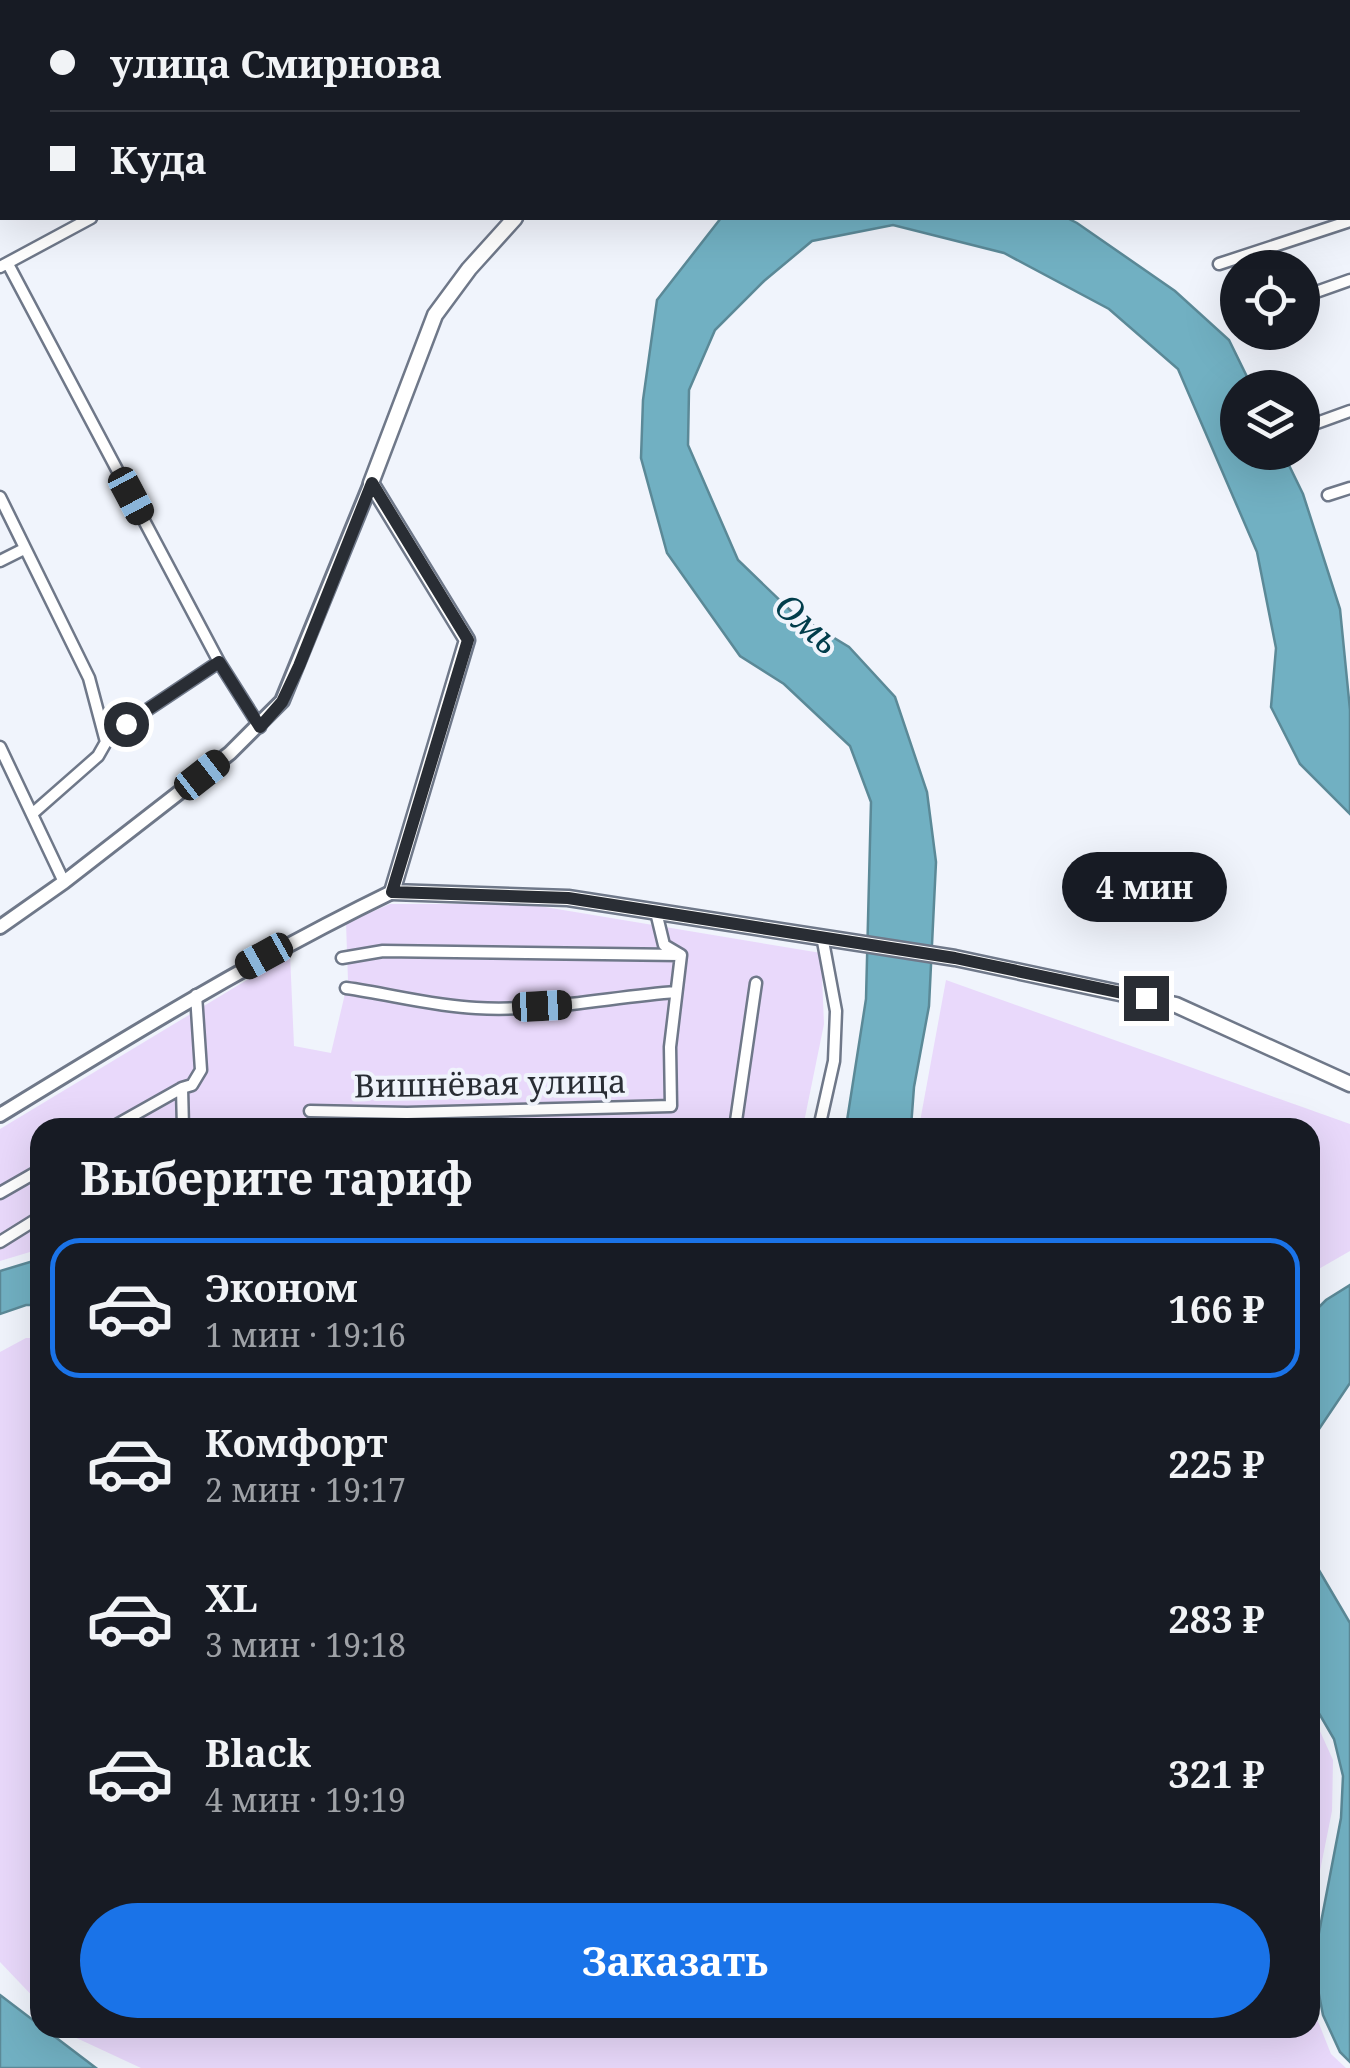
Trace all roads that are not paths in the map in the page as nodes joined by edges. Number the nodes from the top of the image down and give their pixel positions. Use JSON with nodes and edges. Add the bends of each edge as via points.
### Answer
{"nodes":[{"id":1,"x":87,"y":220,"type":"edge"},
{"id":2,"x":514,"y":220,"type":"edge"},
{"id":3,"x":1350,"y":221,"type":"edge"},
{"id":4,"x":1219,"y":264,"type":"dead end"},
{"id":5,"x":4,"y":265,"type":"edge"},
{"id":6,"x":1350,"y":280,"type":"edge"},
{"id":7,"x":1320,"y":291,"type":"edge"},
{"id":8,"x":1350,"y":412,"type":"edge"},
{"id":9,"x":1320,"y":422,"type":"edge"},
{"id":10,"x":372,"y":483,"type":"junction"},
{"id":11,"x":1350,"y":488,"type":"edge"},
{"id":12,"x":1328,"y":495,"type":"dead end"},
{"id":13,"x":0,"y":497,"type":"edge"},
{"id":14,"x":24,"y":549,"type":"junction"},
{"id":15,"x":0,"y":562,"type":"edge"},
{"id":16,"x":219,"y":662,"type":"junction"},
{"id":17,"x":260,"y":727,"type":"junction"},
{"id":18,"x":106,"y":742,"type":"junction"},
{"id":19,"x":0,"y":747,"type":"edge"},
{"id":20,"x":32,"y":814,"type":"junction"},
{"id":21,"x":64,"y":882,"type":"junction"},
{"id":22,"x":392,"y":892,"type":"junction"},
{"id":23,"x":656,"y":912,"type":"junction"},
{"id":24,"x":0,"y":927,"type":"edge"},
{"id":25,"x":824,"y":937,"type":"junction"},
{"id":26,"x":681,"y":955,"type":"junction"},
{"id":27,"x":342,"y":958,"type":"dead end"},
{"id":28,"x":756,"y":983,"type":"dead end"},
{"id":29,"x":346,"y":988,"type":"dead end"},
{"id":30,"x":676,"y":992,"type":"junction"},
{"id":31,"x":196,"y":995,"type":"junction"},
{"id":32,"x":1350,"y":1084,"type":"edge"},
{"id":33,"x":182,"y":1088,"type":"junction"},
{"id":34,"x":310,"y":1111,"type":"dead end"},
{"id":35,"x":0,"y":1114,"type":"edge"},
{"id":36,"x":129,"y":1118,"type":"edge"},
{"id":37,"x":183,"y":1118,"type":"edge"},
{"id":38,"x":736,"y":1118,"type":"edge"},
{"id":39,"x":821,"y":1118,"type":"edge"},
{"id":40,"x":30,"y":1176,"type":"edge"},
{"id":41,"x":0,"y":1194,"type":"edge"},
{"id":42,"x":30,"y":1223,"type":"edge"},
{"id":43,"x":0,"y":1242,"type":"edge"}],
"edges":[{"from":1,"to":5,"type":"street"},
{"from":2,"to":10,"type":"main road","via":[[435,314]]},
{"from":3,"to":4,"type":"street"},
{"from":5,"to":16,"type":"street"},
{"from":6,"to":7,"type":"street"},
{"from":8,"to":9,"type":"street"},
{"from":10,"to":17,"type":"street","via":[[299,666],[282,702]]},
{"from":10,"to":22,"type":"main road","via":[[468,640]]},
{"from":11,"to":12,"type":"street"},
{"from":13,"to":14,"type":"street"},
{"from":14,"to":15,"type":"street"},
{"from":14,"to":18,"type":"street","via":[[90,678]]},
{"from":16,"to":17,"type":"street"},
{"from":16,"to":18,"type":"street"},
{"from":17,"to":21,"type":"street"},
{"from":18,"to":20,"type":"street"},
{"from":19,"to":20,"type":"street"},
{"from":20,"to":21,"type":"street"},
{"from":21,"to":24,"type":"street"},
{"from":22,"to":23,"type":"main road","via":[[568,898]]},
{"from":22,"to":31,"type":"street"},
{"from":23,"to":25,"type":"main road"},
{"from":23,"to":26,"type":"street","via":[[664,945]]},
{"from":25,"to":32,"type":"main road","via":[[1176,1005]]},
{"from":25,"to":39,"type":"street","via":[[836,1011]]},
{"from":26,"to":27,"type":"street","via":[[382,952]]},
{"from":26,"to":30,"type":"street"},
{"from":28,"to":38,"type":"street"},
{"from":29,"to":30,"type":"street","via":[[474,1008]]},
{"from":30,"to":34,"type":"street","name":"Вишнёвая улица","via":[[671,1106]]},
{"from":31,"to":33,"type":"street","via":[[200,1070],[192,1086]]},
{"from":31,"to":35,"type":"street"},
{"from":33,"to":36,"type":"street"},
{"from":33,"to":37,"type":"street"},
{"from":40,"to":41,"type":"street"},
{"from":42,"to":43,"type":"street"}]}
